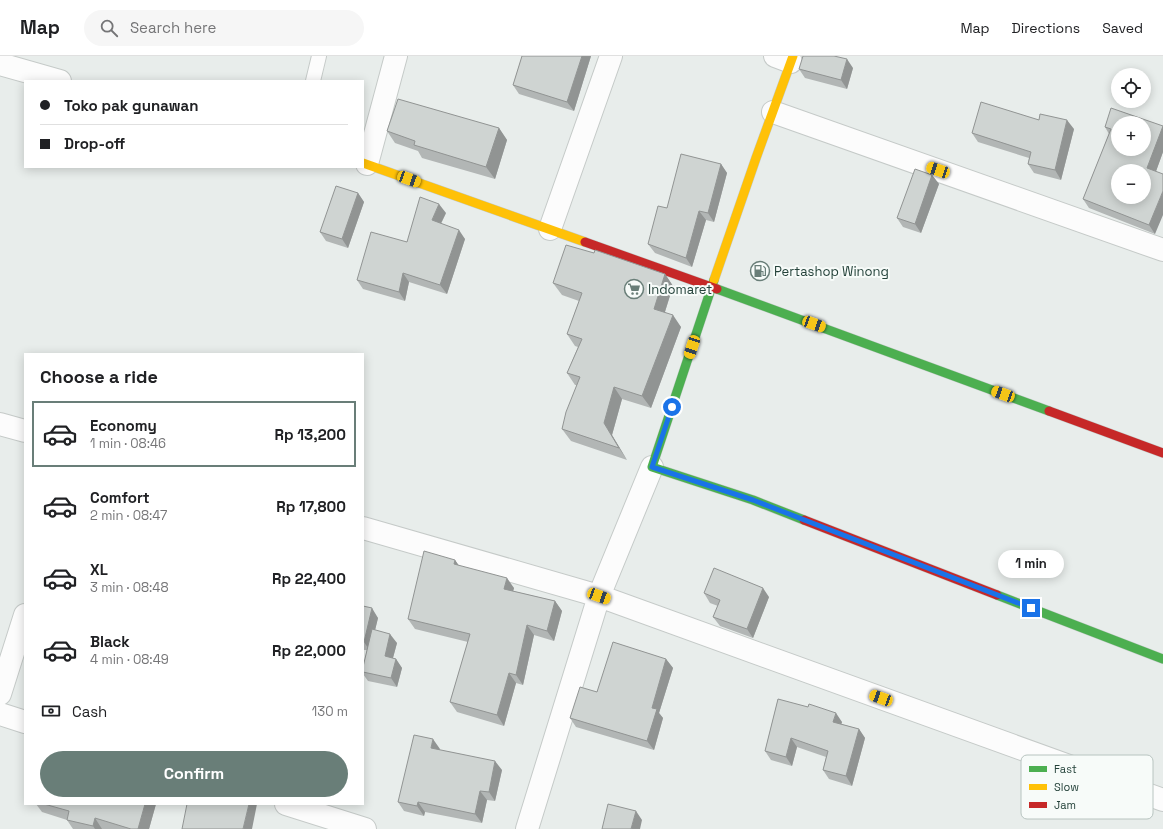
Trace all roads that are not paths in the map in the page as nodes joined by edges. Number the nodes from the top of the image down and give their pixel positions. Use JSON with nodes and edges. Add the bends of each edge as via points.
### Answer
{"nodes":[{"id":1,"x":319,"y":56,"type":"edge"},
{"id":2,"x":396,"y":56,"type":"edge"},
{"id":3,"x":611,"y":56,"type":"edge"},
{"id":4,"x":786,"y":58,"type":"edge"},
{"id":5,"x":0,"y":64,"type":"edge"},
{"id":6,"x":56,"y":80,"type":"edge"},
{"id":7,"x":313,"y":80,"type":"edge"},
{"id":8,"x":773,"y":112,"type":"junction"},
{"id":9,"x":365,"y":164,"type":"edge"},
{"id":10,"x":550,"y":229,"type":"junction"},
{"id":11,"x":1163,"y":250,"type":"edge"},
{"id":12,"x":712,"y":287,"type":"junction"},
{"id":13,"x":0,"y":424,"type":"edge"},
{"id":14,"x":24,"y":431,"type":"edge"},
{"id":15,"x":1163,"y":453,"type":"edge"},
{"id":16,"x":652,"y":467,"type":"junction"},
{"id":17,"x":364,"y":528,"type":"edge"},
{"id":18,"x":599,"y":596,"type":"junction"},
{"id":19,"x":24,"y":618,"type":"edge"},
{"id":20,"x":1163,"y":659,"type":"edge"},
{"id":21,"x":0,"y":694,"type":"edge"},
{"id":22,"x":0,"y":714,"type":"edge"},
{"id":23,"x":24,"y":722,"type":"edge"},
{"id":24,"x":1039,"y":755,"type":"edge"},
{"id":25,"x":1153,"y":796,"type":"edge"},
{"id":26,"x":1163,"y":800,"type":"edge"},
{"id":27,"x":289,"y":805,"type":"edge"},
{"id":28,"x":365,"y":829,"type":"edge"},
{"id":29,"x":527,"y":829,"type":"edge"}],
"edges":[{"from":1,"to":7,"type":"lane"},
{"from":2,"to":9,"type":"street"},
{"from":3,"to":10,"type":"street"},
{"from":4,"to":8,"type":"street"},
{"from":5,"to":6,"type":"street"},
{"from":8,"to":11,"type":"street"},
{"from":8,"to":12,"type":"street"},
{"from":9,"to":10,"type":"street"},
{"from":10,"to":12,"type":"street"},
{"from":12,"to":15,"type":"street"},
{"from":12,"to":16,"type":"street"},
{"from":13,"to":14,"type":"street"},
{"from":16,"to":18,"type":"street"},
{"from":16,"to":20,"type":"street","via":[[753,500]]},
{"from":17,"to":18,"type":"street"},
{"from":18,"to":24,"type":"street"},
{"from":18,"to":29,"type":"street"},
{"from":19,"to":21,"type":"street"},
{"from":22,"to":23,"type":"street"},
{"from":25,"to":26,"type":"street"},
{"from":27,"to":28,"type":"street"}]}
